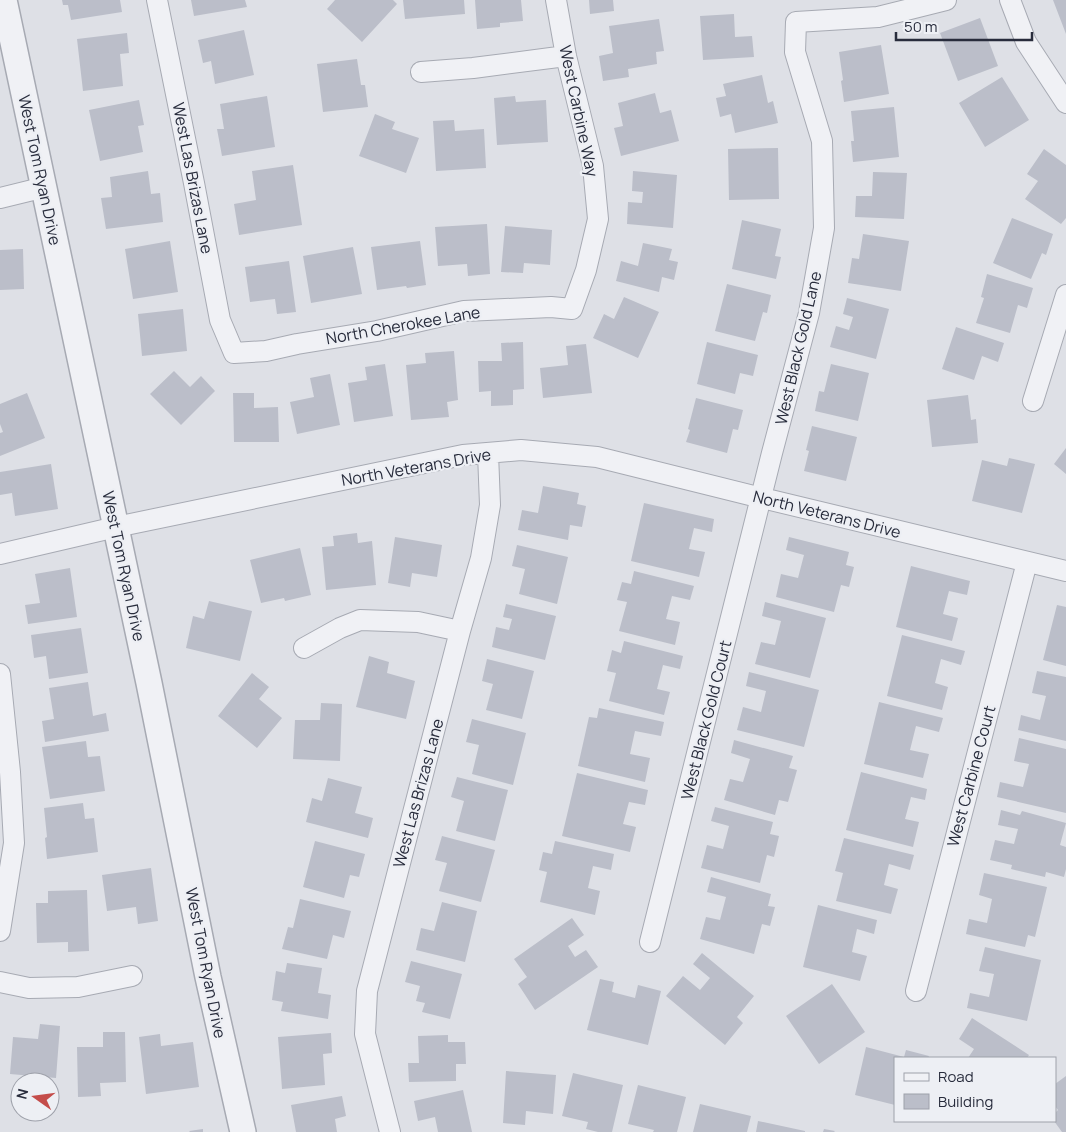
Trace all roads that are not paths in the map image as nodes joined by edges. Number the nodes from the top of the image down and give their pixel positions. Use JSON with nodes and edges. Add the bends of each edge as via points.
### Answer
{"nodes":[{"id":1,"x":4,"y":0,"type":"edge"},
{"id":2,"x":157,"y":0,"type":"edge"},
{"id":3,"x":556,"y":0,"type":"edge"},
{"id":4,"x":946,"y":0,"type":"edge"},
{"id":5,"x":1010,"y":0,"type":"edge"},
{"id":6,"x":566,"y":56,"type":"junction"},
{"id":7,"x":421,"y":72,"type":"dead end"},
{"id":8,"x":1066,"y":103,"type":"edge"},
{"id":9,"x":45,"y":187,"type":"junction"},
{"id":10,"x":0,"y":198,"type":"edge"},
{"id":11,"x":1066,"y":295,"type":"edge"},
{"id":12,"x":572,"y":309,"type":"joint"},
{"id":13,"x":234,"y":354,"type":"joint"},
{"id":14,"x":1033,"y":401,"type":"dead end"},
{"id":15,"x":488,"y":453,"type":"junction"},
{"id":16,"x":762,"y":498,"type":"junction"},
{"id":17,"x":116,"y":527,"type":"junction"},
{"id":18,"x":0,"y":554,"type":"edge"},
{"id":19,"x":1027,"y":562,"type":"junction"},
{"id":20,"x":1066,"y":571,"type":"edge"},
{"id":21,"x":460,"y":631,"type":"junction"},
{"id":22,"x":304,"y":648,"type":"dead end"},
{"id":23,"x":0,"y":674,"type":"edge"},
{"id":24,"x":0,"y":931,"type":"edge"},
{"id":25,"x":650,"y":942,"type":"dead end"},
{"id":26,"x":132,"y":976,"type":"dead end"},
{"id":27,"x":0,"y":982,"type":"edge"},
{"id":28,"x":916,"y":991,"type":"dead end"},
{"id":29,"x":243,"y":1132,"type":"edge"},
{"id":30,"x":390,"y":1132,"type":"edge"}],
"edges":[{"from":1,"to":9,"type":"street","name":"West Tom Ryan Drive"},
{"from":2,"to":13,"type":"street","name":"West Las Brizas Lane","via":[[220,320]]},
{"from":3,"to":6,"type":"street","name":"West Carbine Way"},
{"from":4,"to":16,"type":"street","name":"West Black Gold Lane","via":[[878,17],[796,22],[795,52],[822,142],[824,228],[809,313]]},
{"from":5,"to":8,"type":"street","via":[[1026,42]]},
{"from":6,"to":7,"type":"street"},
{"from":6,"to":12,"type":"street","name":"West Carbine Way","via":[[593,166],[598,219],[586,270]]},
{"from":9,"to":10,"type":"street"},
{"from":9,"to":17,"type":"street","name":"West Tom Ryan Drive"},
{"from":11,"to":14,"type":"street"},
{"from":12,"to":13,"type":"street","name":"North Cherokee Lane","via":[[464,311],[377,331]]},
{"from":15,"to":16,"type":"street","name":"North Veterans Drive","via":[[521,450],[597,457]]},
{"from":15,"to":17,"type":"street","name":"North Veterans Drive","via":[[454,457]]},
{"from":15,"to":21,"type":"street","name":"West Las Brizas Lane","via":[[490,505],[481,558]]},
{"from":16,"to":19,"type":"street","name":"North Veterans Drive"},
{"from":16,"to":25,"type":"street","name":"West Black Gold Court"},
{"from":17,"to":18,"type":"street","name":"North Veterans Drive"},
{"from":17,"to":29,"type":"street","name":"West Tom Ryan Drive"},
{"from":19,"to":20,"type":"street","name":"North Veterans Drive"},
{"from":19,"to":28,"type":"street","name":"West Carbine Court"},
{"from":21,"to":22,"type":"street","via":[[418,622],[360,620]]},
{"from":21,"to":30,"type":"street","name":"West Las Brizas Lane","via":[[367,991],[365,1034]]},
{"from":23,"to":24,"type":"street","via":[[14,843]]},
{"from":26,"to":27,"type":"street","via":[[78,987],[29,988]]}]}
